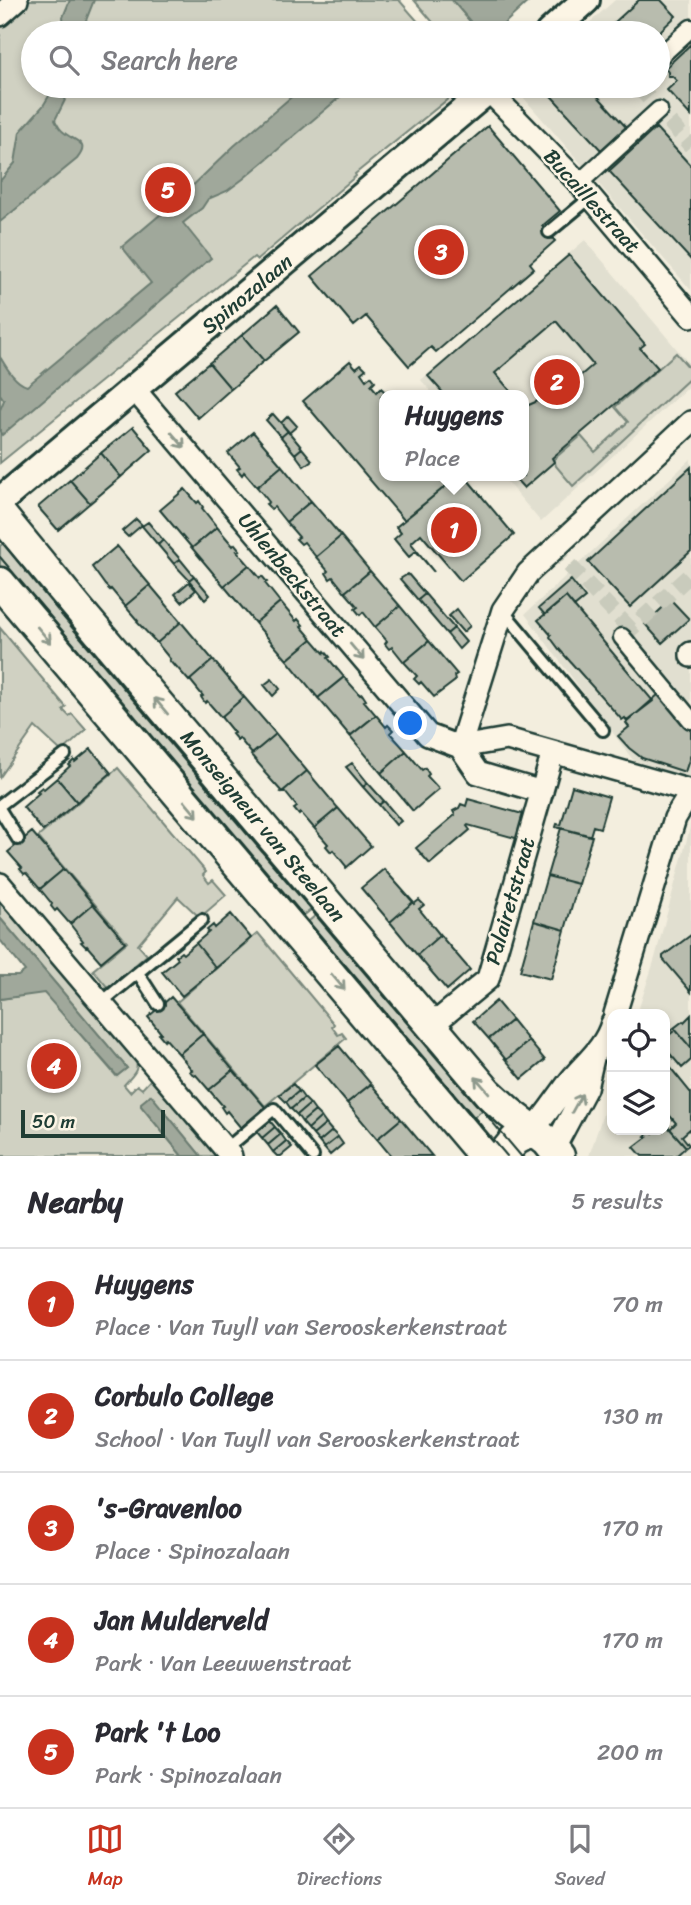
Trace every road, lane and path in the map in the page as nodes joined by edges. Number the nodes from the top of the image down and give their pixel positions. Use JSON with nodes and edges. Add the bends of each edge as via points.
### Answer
{"nodes":[{"id":1,"x":17,"y":0,"type":"edge"},
{"id":2,"x":586,"y":0,"type":"edge"},
{"id":3,"x":0,"y":15,"type":"edge"},
{"id":4,"x":562,"y":21,"type":"edge"},
{"id":5,"x":691,"y":28,"type":"edge"},
{"id":6,"x":670,"y":47,"type":"edge"},
{"id":7,"x":478,"y":98,"type":"edge"},
{"id":8,"x":499,"y":98,"type":"edge"},
{"id":9,"x":659,"y":110,"type":"dead end"},
{"id":10,"x":585,"y":190,"type":"junction"},
{"id":11,"x":549,"y":232,"type":"dead end"},
{"id":12,"x":691,"y":316,"type":"edge"},
{"id":13,"x":134,"y":388,"type":"junction"},
{"id":14,"x":691,"y":422,"type":"edge"},
{"id":15,"x":0,"y":501,"type":"edge"},
{"id":16,"x":0,"y":514,"type":"edge"},
{"id":17,"x":0,"y":583,"type":"edge"},
{"id":18,"x":503,"y":610,"type":"junction"},
{"id":19,"x":622,"y":637,"type":"tunnel mouth"},
{"id":20,"x":691,"y":720,"type":"edge"},
{"id":21,"x":603,"y":730,"type":"dead end"},
{"id":22,"x":460,"y":747,"type":"junction"},
{"id":23,"x":553,"y":752,"type":"junction"},
{"id":24,"x":65,"y":755,"type":"dead end"},
{"id":25,"x":542,"y":792,"type":"junction"},
{"id":26,"x":691,"y":792,"type":"edge"},
{"id":27,"x":0,"y":807,"type":"edge"},
{"id":28,"x":18,"y":839,"type":"dead end"},
{"id":29,"x":0,"y":884,"type":"edge"},
{"id":30,"x":202,"y":920,"type":"dead end"},
{"id":31,"x":138,"y":973,"type":"junction"},
{"id":32,"x":102,"y":1002,"type":"junction"},
{"id":33,"x":158,"y":1004,"type":"dead end"},
{"id":34,"x":617,"y":1009,"type":"edge"},
{"id":35,"x":431,"y":1026,"type":"junction"},
{"id":36,"x":607,"y":1032,"type":"edge"},
{"id":37,"x":549,"y":1145,"type":"edge"},
{"id":38,"x":228,"y":1153,"type":"edge"},
{"id":39,"x":313,"y":1156,"type":"edge"},
{"id":40,"x":484,"y":1156,"type":"edge"},
{"id":41,"x":502,"y":1156,"type":"edge"}],
"edges":[{"from":1,"to":3,"type":"street"},
{"from":2,"to":4,"type":"street"},
{"from":5,"to":6,"type":"street"},
{"from":7,"to":13,"type":"street","name":"Spinozalaan"},
{"from":8,"to":10,"type":"street","name":"Bucaillestraat"},
{"from":9,"to":10,"type":"street"},
{"from":10,"to":11,"type":"lane"},
{"from":10,"to":12,"type":"street","name":"Bucaillestraat"},
{"from":13,"to":15,"type":"street","name":"Spinozalaan"},
{"from":13,"to":22,"type":"street","name":"Uhlenbeckstraat","one_way":true,"via":[[428,735]]},
{"from":14,"to":18,"type":"street","via":[[528,573]]},
{"from":35,"to":16,"type":"main road","name":"Monseigneur van Steelaan","one_way":true},
{"from":17,"to":40,"type":"main road","name":"Monseigneur van Steelaan","one_way":true},
{"from":18,"to":21,"type":"lane"},
{"from":18,"to":22,"type":"street"},
{"from":19,"to":20,"type":"street"},
{"from":22,"to":23,"type":"street","via":[[507,739]]},
{"from":22,"to":25,"type":"street","via":[[478,774]]},
{"from":23,"to":25,"type":"street","name":"Palairetstraat"},
{"from":23,"to":26,"type":"street"},
{"from":24,"to":27,"type":"lane"},
{"from":25,"to":35,"type":"street","name":"Palairetstraat","via":[[488,979]]},
{"from":26,"to":34,"type":"street","via":[[675,818]]},
{"from":27,"to":28,"type":"lane"},
{"from":29,"to":32,"type":"street"},
{"from":30,"to":31,"type":"lane"},
{"from":31,"to":32,"type":"lane"},
{"from":31,"to":33,"type":"lane"},
{"from":32,"to":38,"type":"street"},
{"from":37,"to":35,"type":"main road","name":"Monseigneur van Steelaan","one_way":true,"via":[[488,1092]]},
{"from":36,"to":37,"type":"street","via":[[594,1056],[549,1111]]},
{"from":37,"to":41,"type":"main road","via":[[515,1140]]},
{"from":38,"to":39,"type":"lane","via":[[274,1109]]}]}
